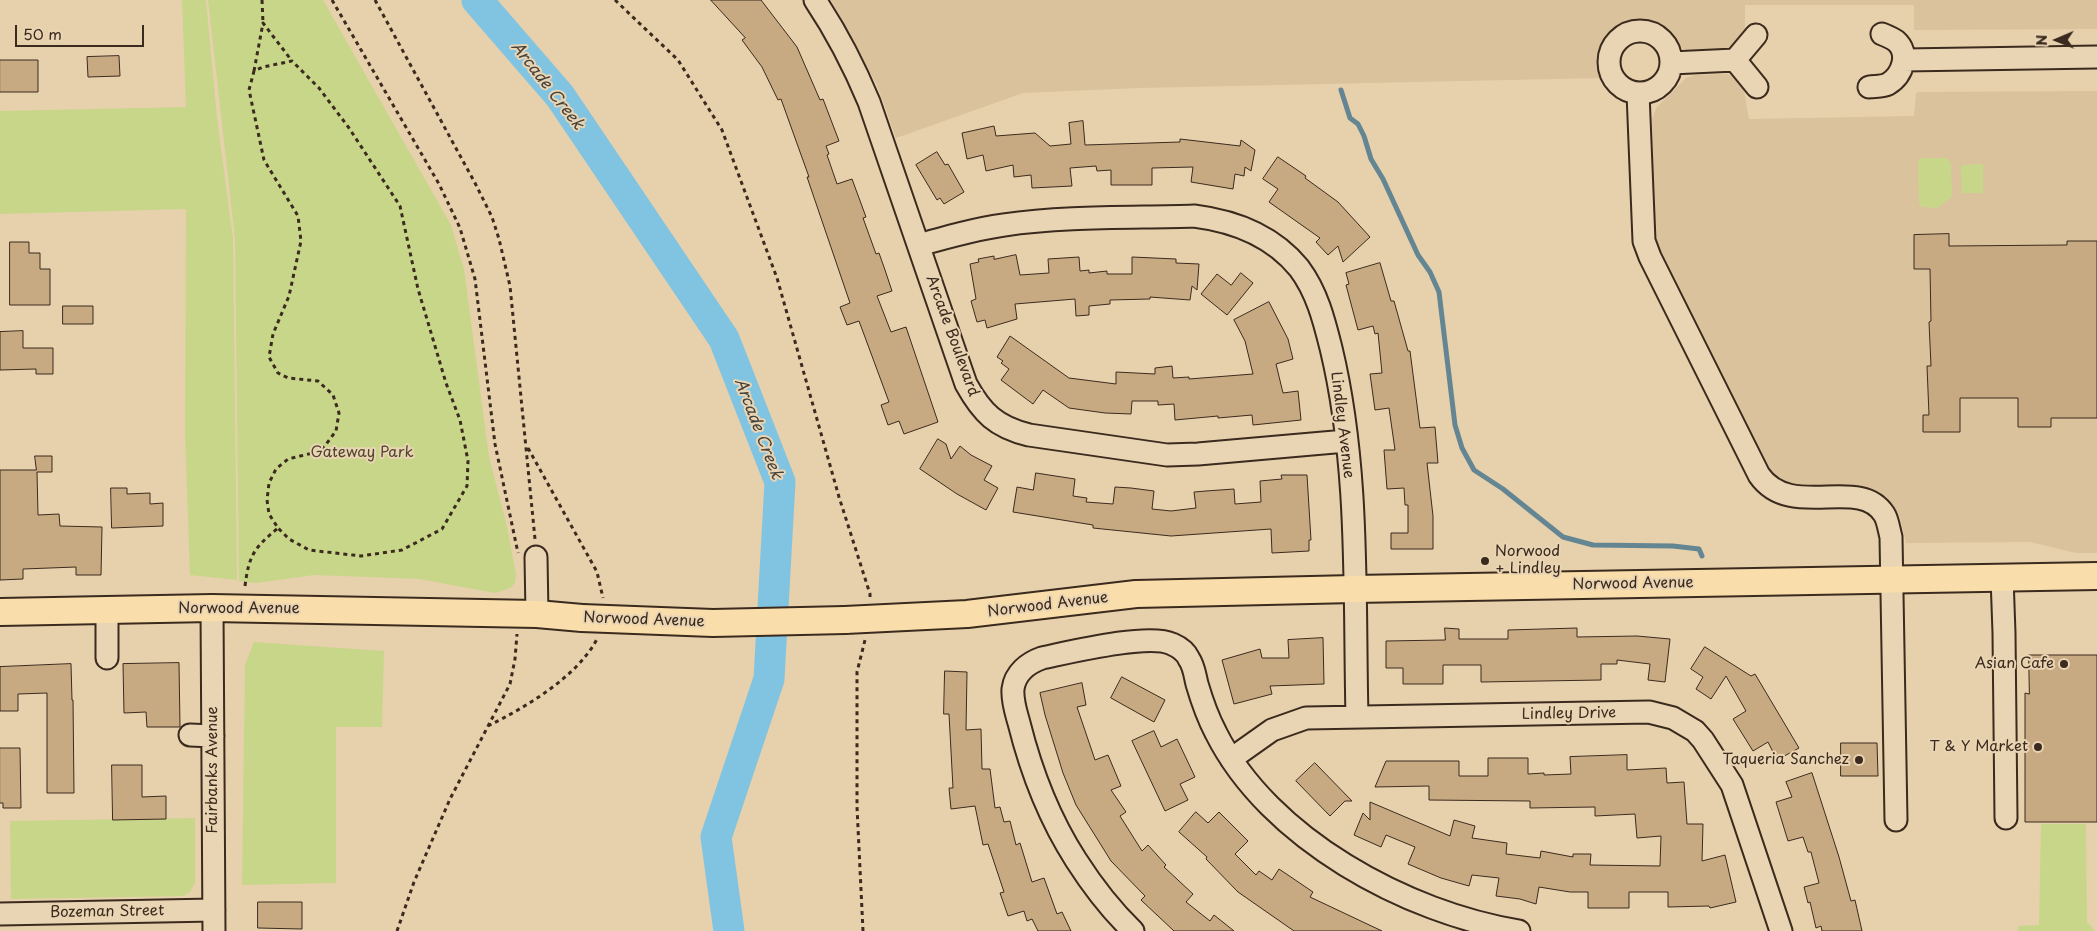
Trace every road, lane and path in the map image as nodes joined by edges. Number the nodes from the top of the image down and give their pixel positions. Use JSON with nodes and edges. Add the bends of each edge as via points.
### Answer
{"nodes":[{"id":1,"x":262,"y":0,"type":"edge"},
{"id":2,"x":332,"y":0,"type":"edge"},
{"id":3,"x":375,"y":0,"type":"edge"},
{"id":4,"x":615,"y":0,"type":"edge"},
{"id":5,"x":816,"y":0,"type":"edge"},
{"id":6,"x":263,"y":23,"type":"junction"},
{"id":7,"x":1882,"y":34,"type":"dead end"},
{"id":8,"x":1756,"y":35,"type":"dead end"},
{"id":9,"x":2097,"y":57,"type":"edge"},
{"id":10,"x":1735,"y":60,"type":"junction"},
{"id":11,"x":1904,"y":60,"type":"junction"},
{"id":12,"x":292,"y":61,"type":"junction"},
{"id":13,"x":1671,"y":63,"type":"junction"},
{"id":14,"x":254,"y":71,"type":"junction"},
{"id":15,"x":1869,"y":87,"type":"dead end"},
{"id":16,"x":1757,"y":88,"type":"dead end"},
{"id":17,"x":1638,"y":93,"type":"junction"},
{"id":18,"x":919,"y":245,"type":"junction"},
{"id":19,"x":1346,"y":441,"type":"junction"},
{"id":20,"x":278,"y":528,"type":"junction"},
{"id":21,"x":527,"y":557,"type":"junction"},
{"id":22,"x":2097,"y":576,"type":"edge"},
{"id":23,"x":2002,"y":578,"type":"junction"},
{"id":24,"x":1892,"y":579,"type":"junction"},
{"id":25,"x":245,"y":586,"type":"dead end"},
{"id":26,"x":1354,"y":588,"type":"junction"},
{"id":27,"x":212,"y":608,"type":"junction"},
{"id":28,"x":107,"y":610,"type":"junction"},
{"id":29,"x":0,"y":612,"type":"edge"},
{"id":30,"x":528,"y":614,"type":"junction"},
{"id":31,"x":857,"y":620,"type":"junction"},
{"id":32,"x":108,"y":658,"type":"dead end"},
{"id":33,"x":1357,"y":717,"type":"junction"},
{"id":34,"x":190,"y":735,"type":"dead end"},
{"id":35,"x":213,"y":736,"type":"junction"},
{"id":36,"x":1230,"y":758,"type":"junction"},
{"id":37,"x":2006,"y":818,"type":"dead end"},
{"id":38,"x":1896,"y":820,"type":"dead end"},
{"id":39,"x":214,"y":910,"type":"junction"},
{"id":40,"x":0,"y":914,"type":"edge"},
{"id":41,"x":214,"y":931,"type":"edge"},
{"id":42,"x":398,"y":931,"type":"edge"},
{"id":43,"x":863,"y":931,"type":"edge"},
{"id":44,"x":1133,"y":931,"type":"edge"},
{"id":45,"x":1519,"y":931,"type":"edge"},
{"id":46,"x":1781,"y":931,"type":"edge"}],
"edges":[{"from":1,"to":6,"type":"path"},
{"from":2,"to":21,"type":"path","via":[[439,184],[460,228],[474,279],[495,444]]},
{"from":3,"to":21,"type":"path","via":[[475,183],[499,239],[510,286],[535,515]]},
{"from":4,"to":31,"type":"path","via":[[678,60],[722,130],[777,278],[870,594]]},
{"from":5,"to":18,"type":"street","name":"Arcade Boulevard","via":[[856,70]]},
{"from":6,"to":12,"type":"path"},
{"from":6,"to":14,"type":"path"},
{"from":7,"to":11,"type":"street","via":[[1895,40],[1903,49]]},
{"from":8,"to":10,"type":"street"},
{"from":9,"to":11,"type":"street"},
{"from":10,"to":13,"type":"street"},
{"from":10,"to":16,"type":"street"},
{"from":11,"to":15,"type":"street","via":[[1900,72],[1889,83]]},
{"from":12,"to":14,"type":"path"},
{"from":12,"to":20,"type":"path","via":[[319,88],[349,128],[400,206],[418,289],[460,420],[468,461],[467,486],[442,529],[402,550],[362,556],[309,550],[289,539]]},
{"from":13,"to":17,"type":"street","via":[[1666,78],[1659,86],[1650,92]]},
{"from":13,"to":17,"type":"street","via":[[1664,43],[1651,34],[1635,32],[1621,38],[1610,57],[1611,73],[1620,86]]},
{"from":14,"to":20,"type":"path","via":[[249,90],[264,160],[298,216],[301,241],[289,296],[273,334],[269,357],[278,373],[288,378],[318,381],[333,395],[339,413],[336,431],[321,451],[288,459],[276,469],[269,483],[267,500],[269,514]]},
{"from":17,"to":24,"type":"street","via":[[1644,241],[1759,475],[1766,486],[1786,495],[1870,501],[1885,515],[1890,537]]},
{"from":18,"to":19,"type":"street","name":"Arcade Boulevard","via":[[966,384],[976,403],[1005,427],[1029,435],[1167,455]]},
{"from":18,"to":19,"type":"street","name":"Lindley Avenue","via":[[974,230],[1035,222],[1194,216],[1241,226],[1282,251],[1312,289],[1321,311],[1340,387]]},
{"from":19,"to":26,"type":"street","name":"Lindley Avenue","via":[[1352,505]]},
{"from":20,"to":25,"type":"path","via":[[252,554]]},
{"from":21,"to":30,"type":"street"},
{"from":22,"to":23,"type":"main road","name":"Norwood Avenue"},
{"from":23,"to":24,"type":"main road","name":"Norwood Avenue"},
{"from":23,"to":37,"type":"street"},
{"from":24,"to":26,"type":"main road","name":"Norwood Avenue"},
{"from":24,"to":38,"type":"street"},
{"from":26,"to":31,"type":"main road","name":"Norwood Avenue","via":[[1136,594],[967,614]]},
{"from":26,"to":33,"type":"street","name":"Lindley Avenue"},
{"from":27,"to":28,"type":"main road","name":"Norwood Avenue"},
{"from":27,"to":30,"type":"main road","name":"Norwood Avenue"},
{"from":27,"to":35,"type":"street","name":"Fairbanks Avenue"},
{"from":28,"to":29,"type":"main road","name":"Norwood Avenue"},
{"from":28,"to":32,"type":"street"},
{"from":30,"to":31,"type":"main road","name":"Norwood Avenue","bridge":true,"via":[[713,623]]},
{"from":30,"to":42,"type":"path","via":[[510,684],[450,799],[414,882]]},
{"from":31,"to":43,"type":"path","via":[[856,807]]},
{"from":33,"to":36,"type":"street","name":"Lindley Drive","via":[[1306,718],[1283,725]]},
{"from":33,"to":46,"type":"street","name":"Lindley Drive","via":[[1649,712],[1674,718],[1703,740],[1732,785]]},
{"from":34,"to":35,"type":"street"},
{"from":35,"to":39,"type":"street","name":"Fairbanks Avenue"},
{"from":36,"to":44,"type":"street","via":[[1205,709],[1190,659],[1171,644],[1155,641],[1115,643],[1042,658],[1022,669],[1018,676],[1013,701],[1040,791],[1081,867]]},
{"from":36,"to":45,"type":"street","via":[[1264,800],[1341,862],[1414,901],[1460,918]]},
{"from":39,"to":40,"type":"street","name":"Bozeman Street"},
{"from":39,"to":41,"type":"street","name":"Fairbanks Avenue"}]}
